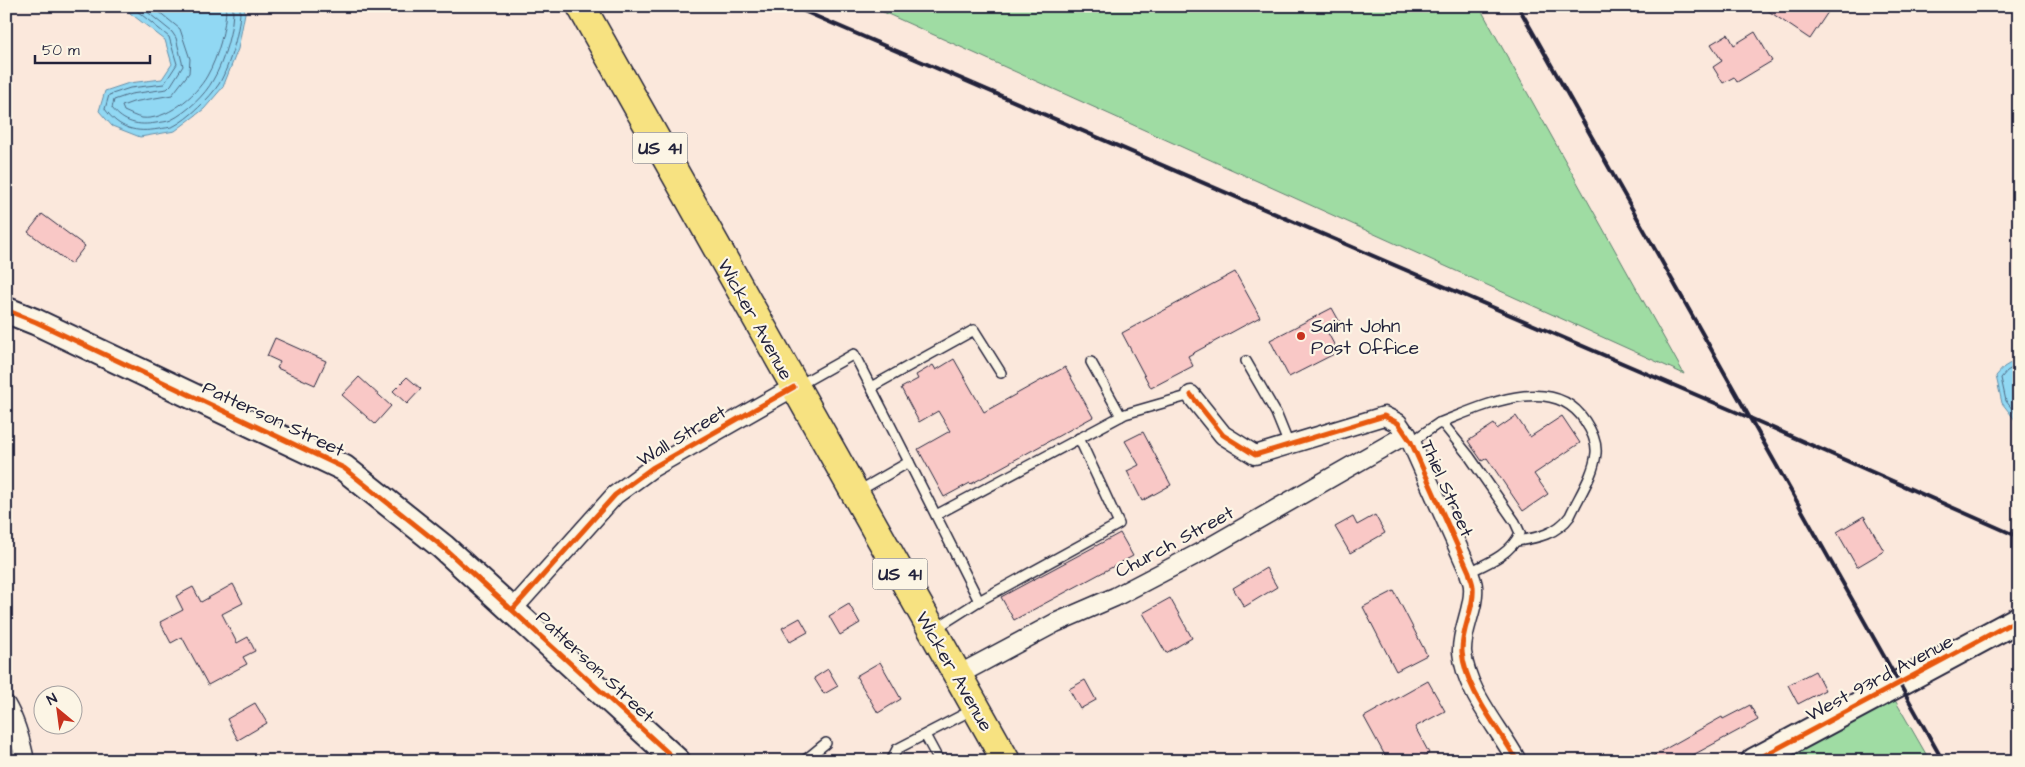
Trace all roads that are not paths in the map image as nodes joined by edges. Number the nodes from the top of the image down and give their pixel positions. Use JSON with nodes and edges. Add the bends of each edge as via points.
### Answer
{"nodes":[{"id":1,"x":581,"y":6,"type":"edge"},
{"id":2,"x":6,"y":310,"type":"edge"},
{"id":3,"x":1246,"y":361,"type":"dead end"},
{"id":4,"x":1091,"y":362,"type":"dead end"},
{"id":5,"x":1001,"y":373,"type":"dead end"},
{"id":6,"x":794,"y":387,"type":"junction"},
{"id":7,"x":871,"y":387,"type":"junction"},
{"id":8,"x":1191,"y":395,"type":"joint"},
{"id":9,"x":1121,"y":416,"type":"junction"},
{"id":10,"x":1439,"y":423,"type":"junction"},
{"id":11,"x":1079,"y":438,"type":"junction"},
{"id":12,"x":1409,"y":438,"type":"junction"},
{"id":13,"x":1289,"y":446,"type":"junction"},
{"id":14,"x":909,"y":462,"type":"junction"},
{"id":15,"x":854,"y":494,"type":"junction"},
{"id":16,"x":936,"y":515,"type":"junction"},
{"id":17,"x":1517,"y":541,"type":"junction"},
{"id":18,"x":1469,"y":572,"type":"junction"},
{"id":19,"x":979,"y":602,"type":"junction"},
{"id":20,"x":512,"y":610,"type":"junction"},
{"id":21,"x":2019,"y":618,"type":"edge"},
{"id":22,"x":932,"y":630,"type":"junction"},
{"id":23,"x":958,"y":675,"type":"junction"},
{"id":24,"x":6,"y":705,"type":"edge"},
{"id":25,"x":976,"y":707,"type":"junction"},
{"id":26,"x":924,"y":735,"type":"junction"},
{"id":27,"x":826,"y":743,"type":"dead end"},
{"id":28,"x":25,"y":761,"type":"edge"},
{"id":29,"x":677,"y":761,"type":"edge"},
{"id":30,"x":804,"y":761,"type":"edge"},
{"id":31,"x":892,"y":761,"type":"edge"},
{"id":32,"x":939,"y":761,"type":"edge"},
{"id":33,"x":1006,"y":761,"type":"edge"},
{"id":34,"x":1517,"y":761,"type":"edge"},
{"id":35,"x":1754,"y":761,"type":"edge"}],
"edges":[{"from":1,"to":6,"type":"highway","name":"Wicker Avenue","number":"US 41"},
{"from":2,"to":20,"type":"street","name":"Patterson Street","via":[[344,468],[443,547]]},
{"from":3,"to":13,"type":"lane","via":[[1276,412]]},
{"from":4,"to":9,"type":"lane"},
{"from":5,"to":7,"type":"lane","via":[[974,330]]},
{"from":6,"to":7,"type":"lane","via":[[854,354]]},
{"from":6,"to":15,"type":"highway","name":"Wicker Avenue","number":"US 41"},
{"from":6,"to":20,"type":"street","name":"Wall Street","via":[[652,468],[615,496]]},
{"from":7,"to":14,"type":"lane"},
{"from":8,"to":9,"type":"lane"},
{"from":8,"to":13,"type":"street","name":"Thiel Street","via":[[1223,435],[1255,455]]},
{"from":9,"to":11,"type":"lane"},
{"from":10,"to":12,"type":"lane"},
{"from":10,"to":17,"type":"lane","via":[[1448,430],[1515,522],[1520,533]]},
{"from":10,"to":17,"type":"lane","via":[[1488,404],[1527,395],[1543,395],[1564,401],[1581,414],[1592,432],[1596,451],[1593,468],[1570,516],[1543,537]]},
{"from":11,"to":16,"type":"lane"},
{"from":11,"to":19,"type":"lane","via":[[1119,524]]},
{"from":12,"to":13,"type":"street","name":"Thiel Street","via":[[1398,423],[1384,416]]},
{"from":12,"to":18,"type":"street","name":"Thiel Street"},
{"from":12,"to":23,"type":"street","name":"Church Street","via":[[1201,552],[1115,597],[1055,623]]},
{"from":14,"to":15,"type":"lane"},
{"from":14,"to":16,"type":"lane"},
{"from":15,"to":22,"type":"highway","name":"Wicker Avenue","number":"US 41"},
{"from":16,"to":19,"type":"lane"},
{"from":17,"to":18,"type":"lane","via":[[1498,558]]},
{"from":18,"to":34,"type":"street","name":"Thiel Street","via":[[1473,587],[1464,627],[1462,650],[1465,668],[1471,686]]},
{"from":19,"to":22,"type":"lane"},
{"from":20,"to":29,"type":"street","name":"Patterson Street"},
{"from":21,"to":35,"type":"street","name":"West 93rd Avenue"},
{"from":22,"to":23,"type":"highway","name":"Wicker Avenue","number":"US 41"},
{"from":23,"to":25,"type":"highway","name":"Wicker Avenue","number":"US 41"},
{"from":24,"to":28,"type":"street","via":[[22,743]]},
{"from":25,"to":26,"type":"lane"},
{"from":25,"to":33,"type":"highway","name":"Wicker Avenue","number":"US 41"},
{"from":26,"to":31,"type":"lane","via":[[898,749]]},
{"from":26,"to":32,"type":"lane"},
{"from":27,"to":30,"type":"lane"}]}
